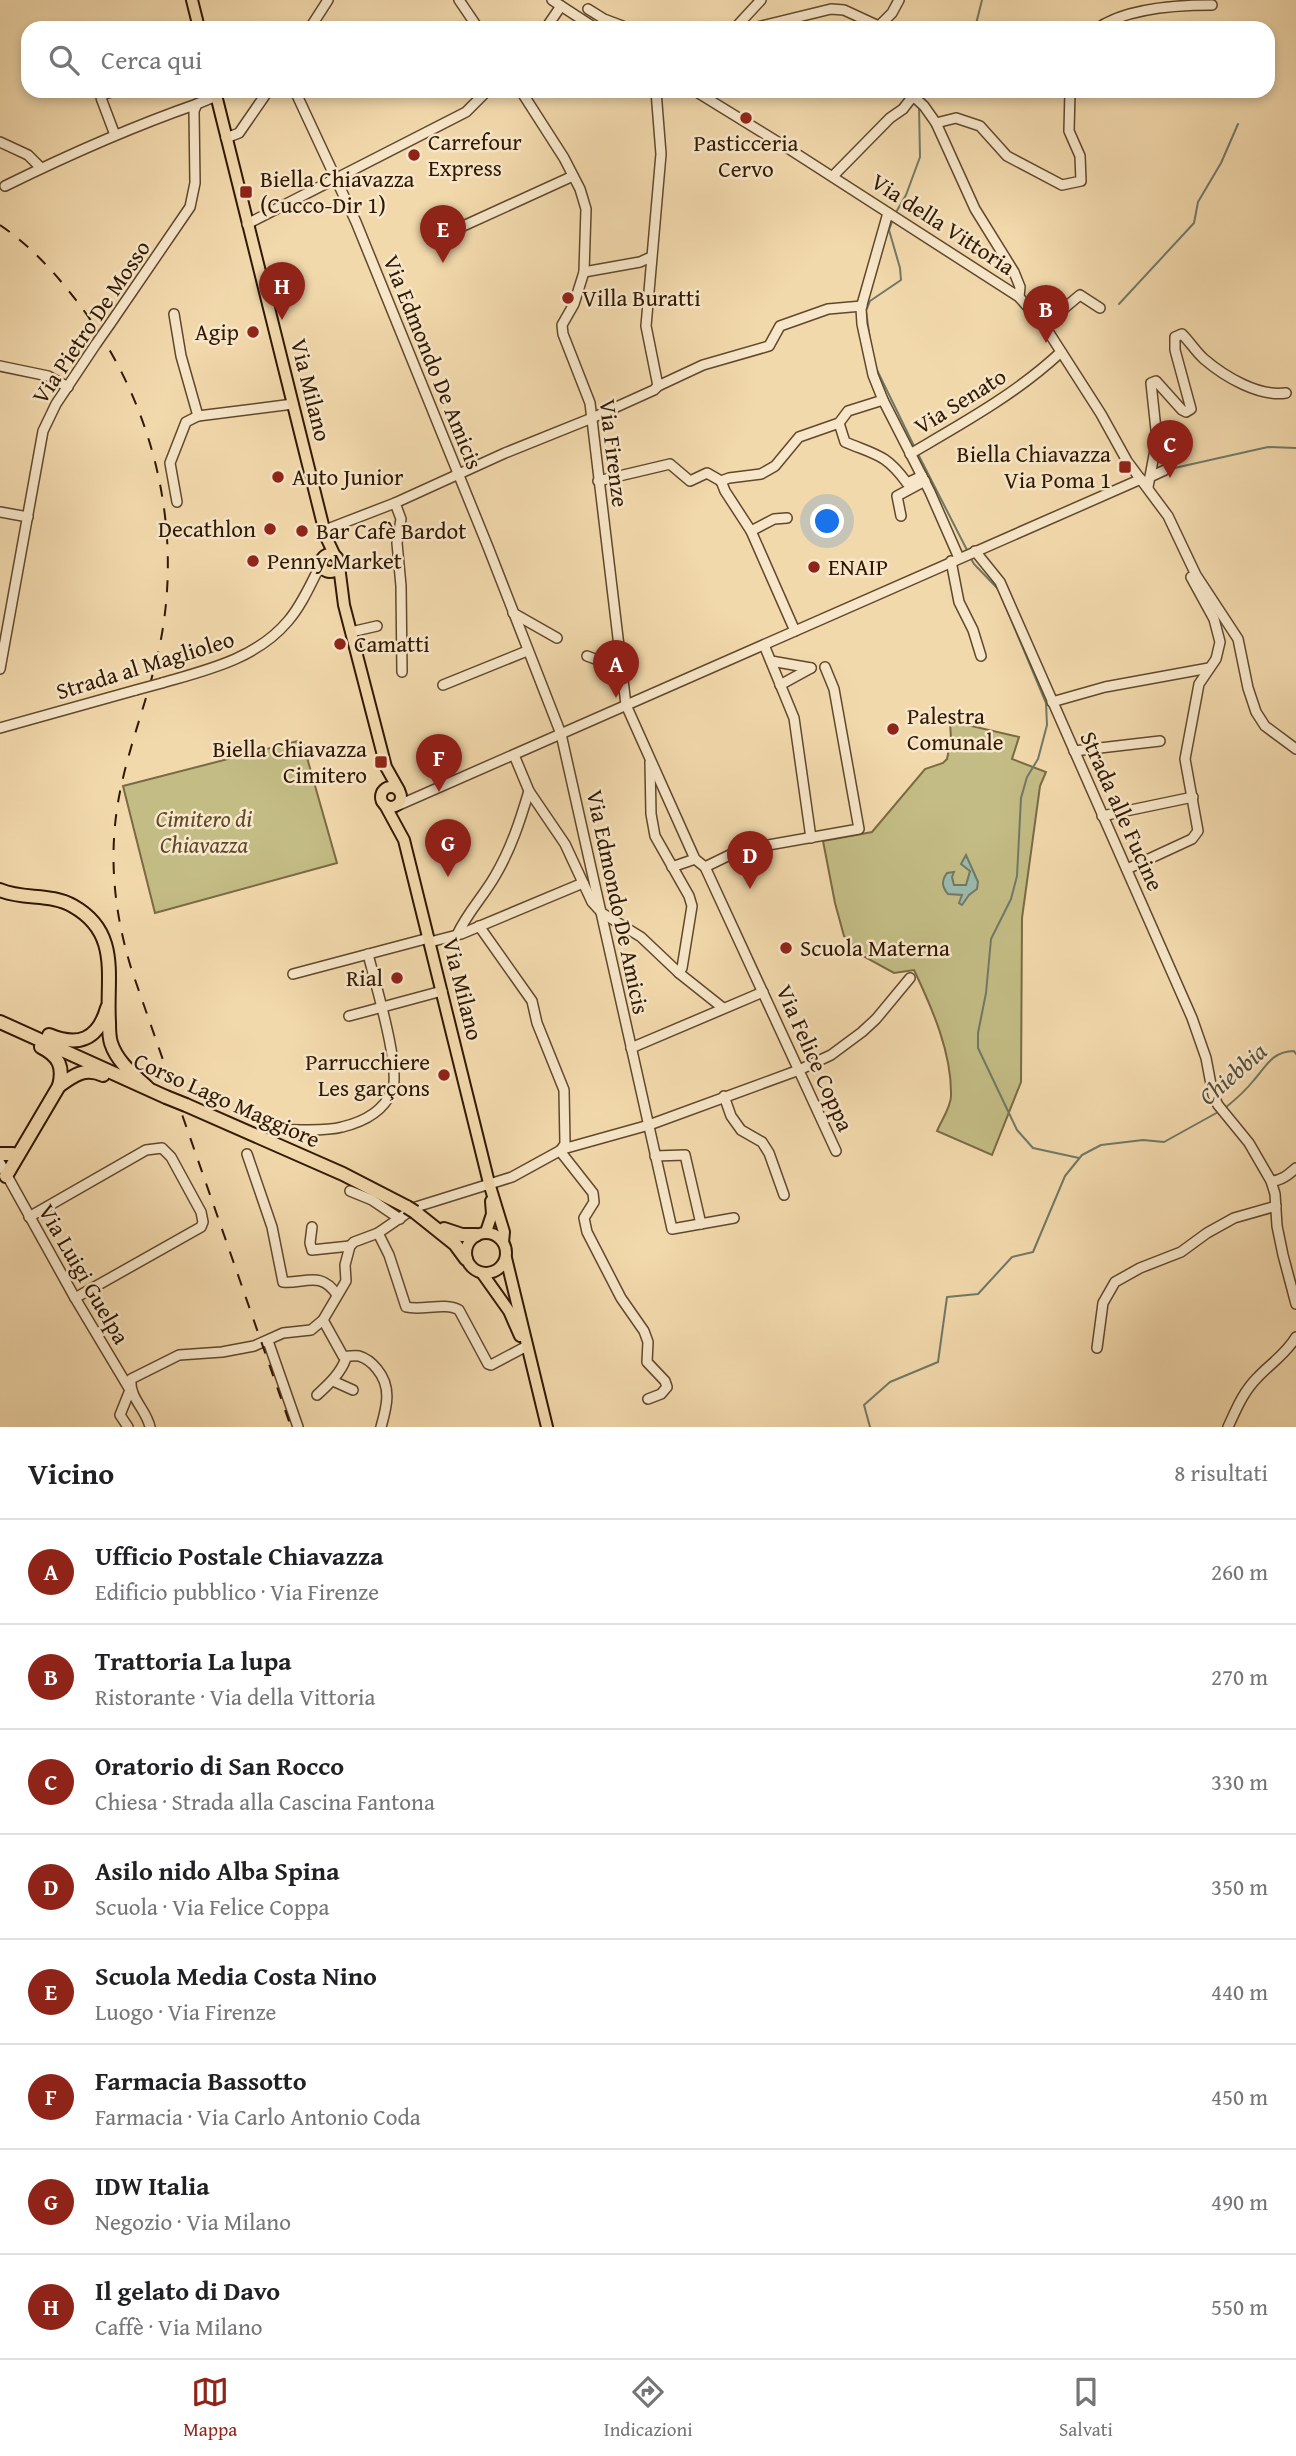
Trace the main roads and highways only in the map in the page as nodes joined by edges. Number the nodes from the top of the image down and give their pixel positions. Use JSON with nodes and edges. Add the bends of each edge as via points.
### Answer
{"nodes":[{"id":1,"x":192,"y":0,"type":"edge"},
{"id":2,"x":197,"y":21,"type":"edge"},
{"id":3,"x":216,"y":98,"type":"edge"},
{"id":4,"x":387,"y":771,"type":"junction"},
{"id":5,"x":384,"y":790,"type":"junction"},
{"id":6,"x":400,"y":791,"type":"junction"},
{"id":7,"x":393,"y":805,"type":"junction"},
{"id":8,"x":4,"y":894,"type":"edge"},
{"id":9,"x":108,"y":1005,"type":"junction"},
{"id":10,"x":0,"y":1022,"type":"edge"},
{"id":11,"x":22,"y":1031,"type":"junction"},
{"id":12,"x":142,"y":1086,"type":"junction"},
{"id":13,"x":59,"y":1087,"type":"junction"},
{"id":14,"x":4,"y":1164,"type":"edge"},
{"id":15,"x":489,"y":1186,"type":"junction"},
{"id":16,"x":434,"y":1225,"type":"junction"},
{"id":17,"x":481,"y":1233,"type":"junction"},
{"id":18,"x":503,"y":1242,"type":"junction"},
{"id":19,"x":506,"y":1258,"type":"junction"},
{"id":20,"x":466,"y":1259,"type":"junction"},
{"id":21,"x":482,"y":1273,"type":"junction"},
{"id":22,"x":531,"y":1361,"type":"junction"},
{"id":23,"x":547,"y":1427,"type":"edge"}],
"edges":[{"from":1,"to":2,"type":"main road"},
{"from":3,"to":4,"type":"main road","name":"Via Milano","via":[[330,565]]},
{"from":4,"to":5,"type":"main road","name":"Via Milano"},
{"from":4,"to":6,"type":"main road","name":"Via Milano"},
{"from":5,"to":6,"type":"main road"},
{"from":5,"to":7,"type":"main road","name":"Via Milano","via":[[381,796]]},
{"from":6,"to":7,"type":"main road","via":[[401,800]]},
{"from":7,"to":15,"type":"main road","name":"Via Milano"},
{"from":8,"to":9,"type":"highway","via":[[62,900],[96,925],[108,950]]},
{"from":9,"to":11,"type":"highway","via":[[95,1031],[82,1040]]},
{"from":9,"to":12,"type":"highway","via":[[110,1041]]},
{"from":10,"to":11,"type":"highway","name":"Corso Lago Maggiore"},
{"from":11,"to":12,"type":"highway","name":"Corso Lago Maggiore"},
{"from":11,"to":13,"type":"highway","via":[[60,1062]]},
{"from":12,"to":13,"type":"highway","via":[[125,1085],[88,1071],[75,1074]]},
{"from":12,"to":16,"type":"highway","name":"Corso Lago Maggiore","bridge":true,"via":[[342,1174]]},
{"from":13,"to":14,"type":"highway","via":[[27,1143]]},
{"from":15,"to":17,"type":"main road","name":"Via Milano","via":[[492,1214]]},
{"from":15,"to":18,"type":"main road","name":"Via Milano"},
{"from":16,"to":17,"type":"highway","name":"Corso Lago Maggiore","via":[[462,1235]]},
{"from":16,"to":20,"type":"highway","name":"Corso Lago Maggiore"},
{"from":17,"to":18,"type":"main road","via":[[496,1235]]},
{"from":17,"to":20,"type":"main road","via":[[467,1245]]},
{"from":18,"to":19,"type":"main road"},
{"from":19,"to":21,"type":"main road","via":[[494,1271]]},
{"from":19,"to":22,"type":"main road"},
{"from":20,"to":21,"type":"main road"},
{"from":21,"to":22,"type":"main road","via":[[509,1311]]},
{"from":22,"to":23,"type":"main road"}]}
